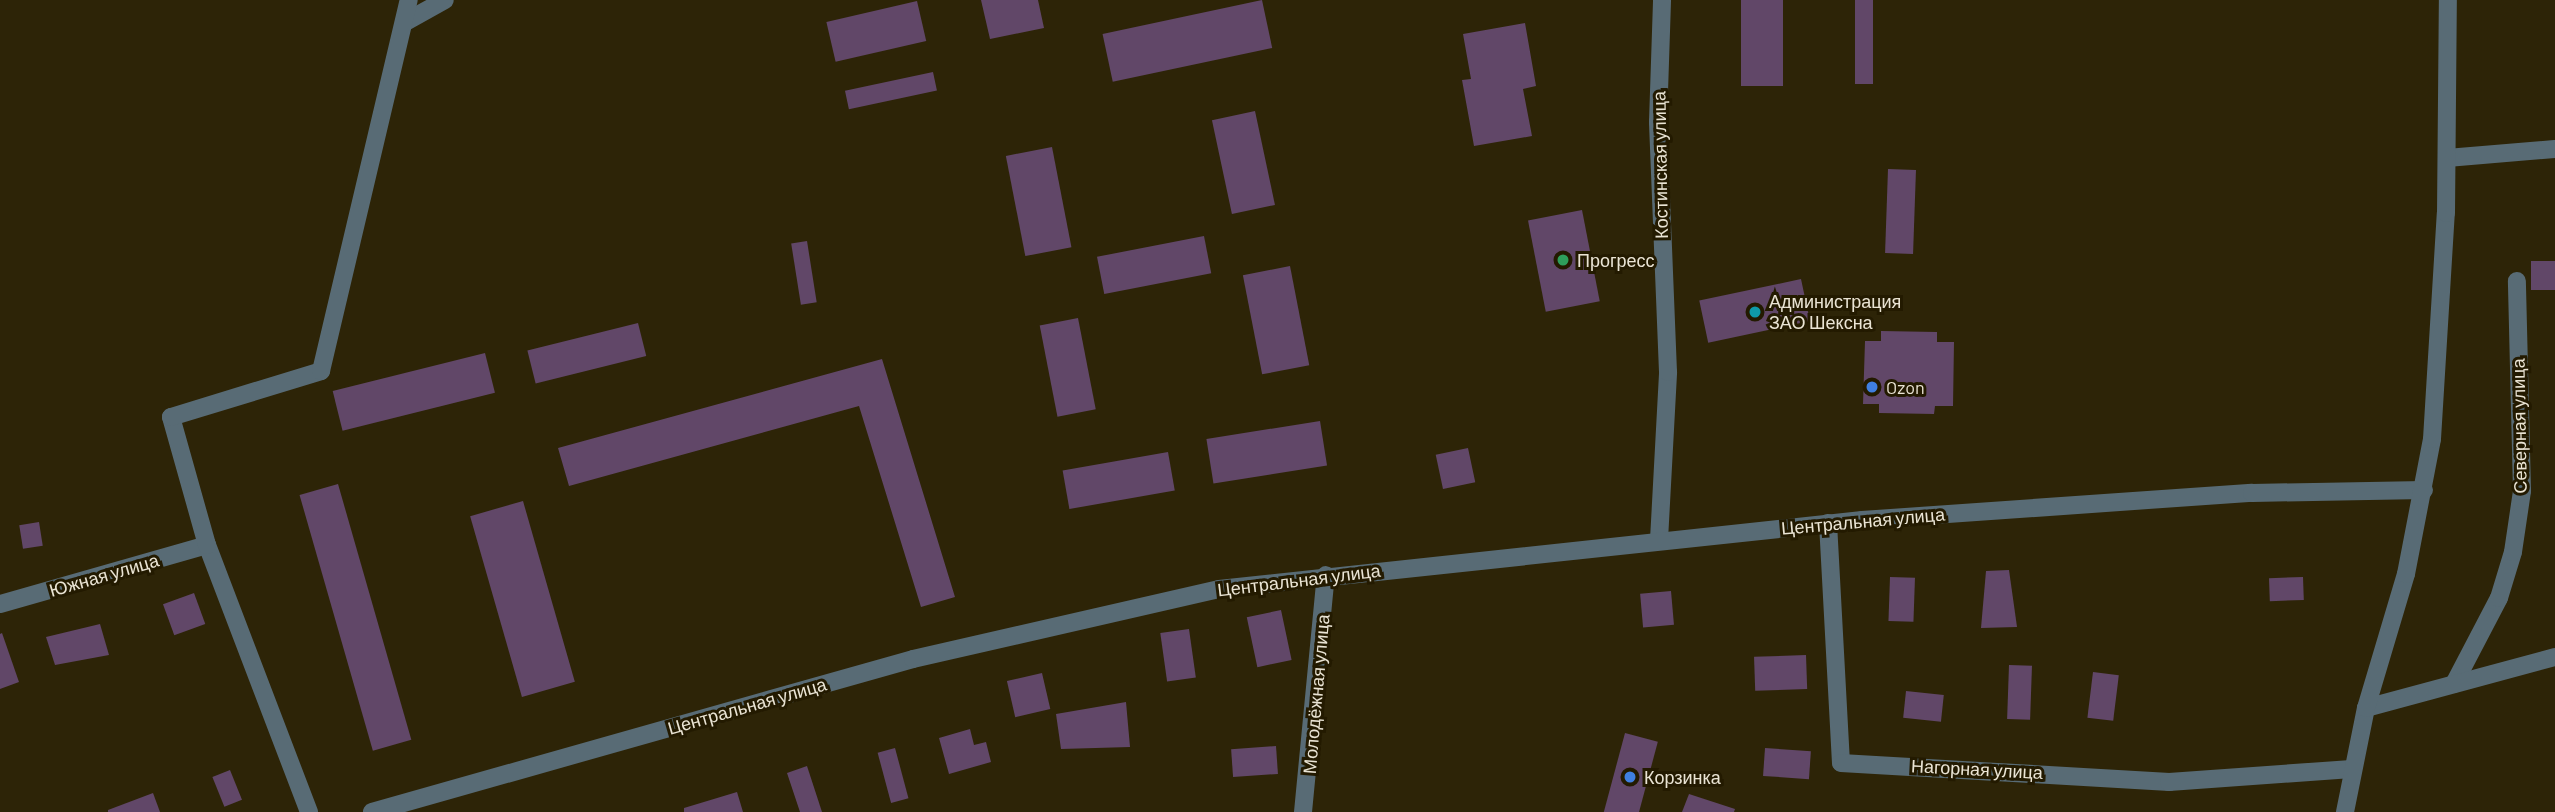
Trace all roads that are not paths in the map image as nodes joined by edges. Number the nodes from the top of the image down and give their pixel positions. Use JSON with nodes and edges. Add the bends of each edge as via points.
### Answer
{"nodes":[{"id":1,"x":409,"y":0,"type":"edge"},
{"id":2,"x":445,"y":0,"type":"edge"},
{"id":3,"x":1662,"y":0,"type":"edge"},
{"id":4,"x":2448,"y":0,"type":"edge"},
{"id":5,"x":407,"y":21,"type":"junction"},
{"id":6,"x":2555,"y":149,"type":"edge"},
{"id":7,"x":2447,"y":159,"type":"junction"},
{"id":8,"x":2516,"y":281,"type":"dead end"},
{"id":9,"x":2424,"y":490,"type":"junction"},
{"id":10,"x":1828,"y":523,"type":"junction"},
{"id":11,"x":1659,"y":540,"type":"junction"},
{"id":12,"x":207,"y":545,"type":"junction"},
{"id":13,"x":1326,"y":575,"type":"junction"},
{"id":14,"x":0,"y":604,"type":"edge"},
{"id":15,"x":2555,"y":657,"type":"edge"},
{"id":16,"x":2454,"y":684,"type":"junction"},
{"id":17,"x":2366,"y":708,"type":"junction"},
{"id":18,"x":2352,"y":769,"type":"junction"},
{"id":19,"x":309,"y":812,"type":"edge"},
{"id":20,"x":372,"y":812,"type":"edge"},
{"id":21,"x":1303,"y":812,"type":"edge"},
{"id":22,"x":2345,"y":812,"type":"edge"}],
"edges":[{"from":1,"to":5,"type":"street"},
{"from":2,"to":5,"type":"street"},
{"from":3,"to":11,"type":"street","name":"Костинская улица","via":[[1658,136],[1668,372]]},
{"from":4,"to":7,"type":"street"},
{"from":5,"to":12,"type":"street","via":[[321,371],[171,417]]},
{"from":6,"to":7,"type":"street"},
{"from":7,"to":9,"type":"street","via":[[2438,373]]},
{"from":8,"to":16,"type":"street","name":"Северная улица","via":[[2522,491],[2515,539],[2499,598]]},
{"from":9,"to":10,"type":"street","name":"Центральная улица","via":[[2252,493]]},
{"from":9,"to":17,"type":"street"},
{"from":10,"to":11,"type":"street","name":"Центральная улица"},
{"from":10,"to":18,"type":"street","name":"Нагорная улица","via":[[1842,763],[2169,782]]},
{"from":11,"to":13,"type":"street","name":"Центральная улица"},
{"from":12,"to":14,"type":"street","name":"Южная улица"},
{"from":12,"to":19,"type":"street"},
{"from":13,"to":20,"type":"street","name":"Центральная улица","via":[[1207,591],[913,659]]},
{"from":13,"to":21,"type":"street","name":"Молодёжная улица"},
{"from":15,"to":16,"type":"street"},
{"from":16,"to":17,"type":"street"},
{"from":17,"to":18,"type":"street"},
{"from":18,"to":22,"type":"street"}]}
